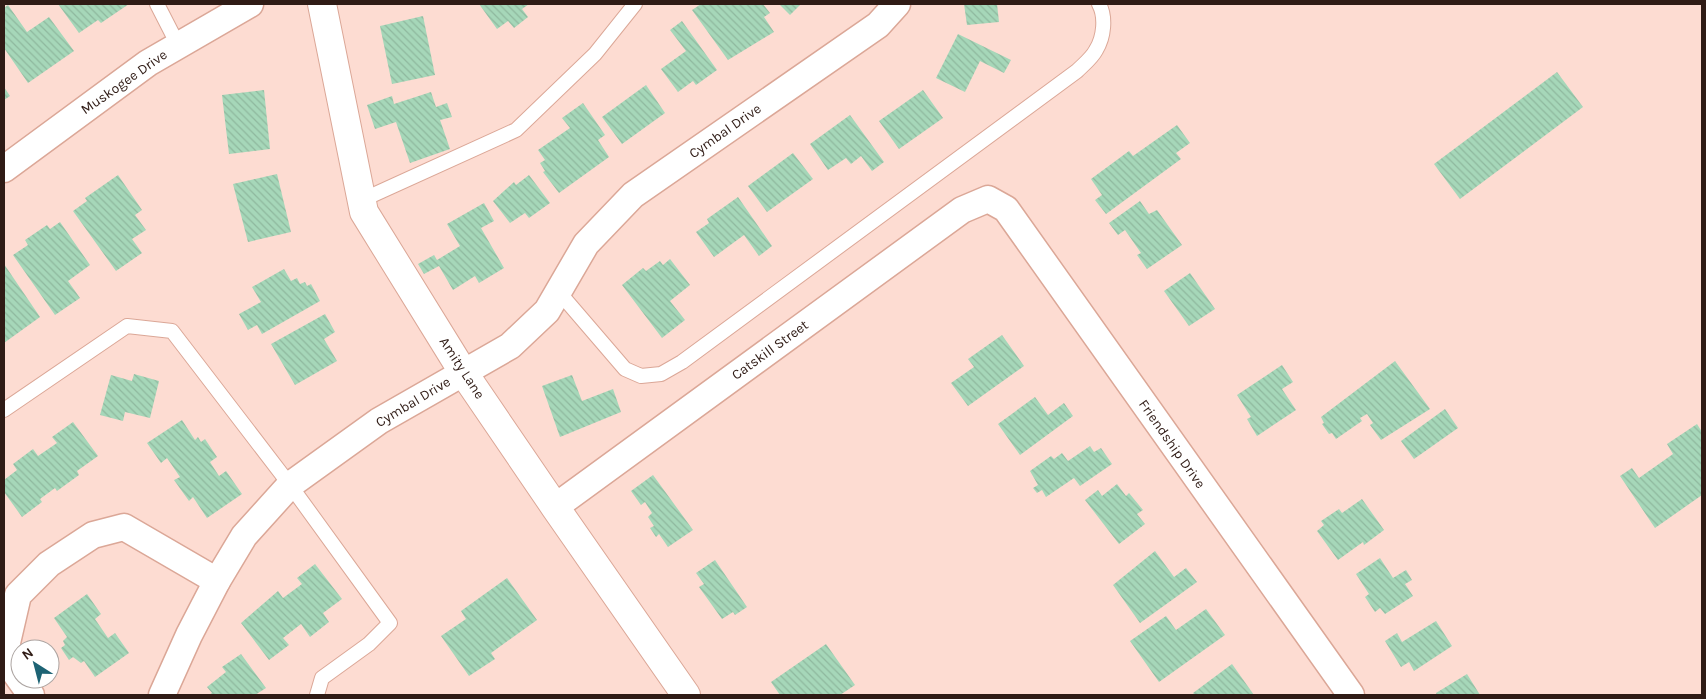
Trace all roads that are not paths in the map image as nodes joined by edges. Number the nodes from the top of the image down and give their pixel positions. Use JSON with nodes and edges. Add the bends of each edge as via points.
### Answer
{"nodes":[{"id":1,"x":157,"y":4,"type":"edge"},
{"id":2,"x":250,"y":4,"type":"edge"},
{"id":3,"x":322,"y":4,"type":"edge"},
{"id":4,"x":635,"y":4,"type":"edge"},
{"id":5,"x":896,"y":4,"type":"edge"},
{"id":6,"x":1099,"y":4,"type":"edge"},
{"id":7,"x":178,"y":45,"type":"junction"},
{"id":8,"x":4,"y":170,"type":"edge"},
{"id":9,"x":988,"y":199,"type":"joint"},
{"id":10,"x":362,"y":200,"type":"junction"},
{"id":11,"x":558,"y":291,"type":"junction"},
{"id":12,"x":463,"y":372,"type":"junction"},
{"id":13,"x":4,"y":410,"type":"edge"},
{"id":14,"x":290,"y":486,"type":"junction"},
{"id":15,"x":555,"y":507,"type":"junction"},
{"id":16,"x":217,"y":580,"type":"junction"},
{"id":17,"x":321,"y":692,"type":"edge"},
{"id":18,"x":31,"y":695,"type":"edge"},
{"id":19,"x":162,"y":695,"type":"edge"},
{"id":20,"x":686,"y":695,"type":"edge"},
{"id":21,"x":1351,"y":695,"type":"edge"}],
"edges":[{"from":1,"to":7,"type":"lane"},
{"from":2,"to":7,"type":"street","name":"Muskogee Drive"},
{"from":3,"to":10,"type":"street","name":"Amity Lane"},
{"from":4,"to":10,"type":"lane","via":[[595,54],[516,130]]},
{"from":5,"to":11,"type":"street","name":"Cymbal Drive","via":[[878,25],[633,195],[586,244]]},
{"from":6,"to":11,"type":"lane","via":[[1104,29],[1096,51],[1077,71],[682,362],[661,374],[641,376],[625,369]]},
{"from":7,"to":8,"type":"street","name":"Muskogee Drive","via":[[148,63]]},
{"from":9,"to":15,"type":"street","name":"Catskill Street","via":[[962,210]]},
{"from":9,"to":21,"type":"street","name":"Friendship Drive","via":[[1006,209]]},
{"from":10,"to":12,"type":"street","name":"Amity Lane","via":[[364,212]]},
{"from":11,"to":12,"type":"street","name":"Cymbal Drive","via":[[547,311],[510,346]]},
{"from":12,"to":14,"type":"street","name":"Cymbal Drive","via":[[379,421]]},
{"from":12,"to":15,"type":"street","name":"Amity Lane"},
{"from":13,"to":14,"type":"lane","via":[[126,326],[172,331]]},
{"from":14,"to":16,"type":"street","name":"Cymbal Drive","via":[[244,536]]},
{"from":14,"to":17,"type":"lane","via":[[390,623],[369,644],[322,678]]},
{"from":15,"to":20,"type":"street","name":"Amity Lane"},
{"from":16,"to":18,"type":"street","via":[[124,527],[93,535],[49,564],[18,595],[6,647],[16,674]]},
{"from":16,"to":19,"type":"street","name":"Cymbal Drive"}]}
